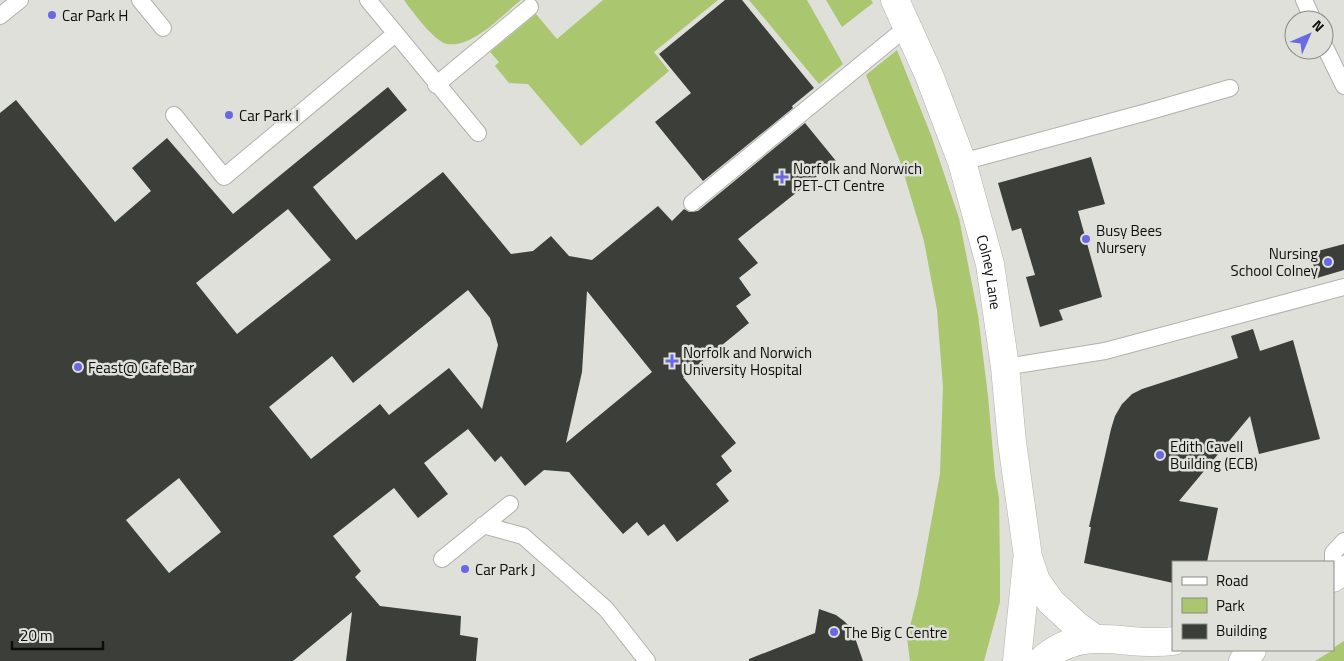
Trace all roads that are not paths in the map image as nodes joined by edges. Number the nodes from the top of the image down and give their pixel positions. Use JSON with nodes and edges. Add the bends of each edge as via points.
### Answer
{"nodes":[{"id":1,"x":20,"y":0,"type":"edge"},
{"id":2,"x":140,"y":0,"type":"edge"},
{"id":3,"x":368,"y":0,"type":"edge"},
{"id":4,"x":895,"y":0,"type":"edge"},
{"id":5,"x":530,"y":7,"type":"dead end"},
{"id":6,"x":0,"y":16,"type":"edge"},
{"id":7,"x":907,"y":26,"type":"junction"},
{"id":8,"x":163,"y":28,"type":"dead end"},
{"id":9,"x":395,"y":34,"type":"junction"},
{"id":10,"x":1331,"y":60,"type":"edge"},
{"id":11,"x":436,"y":84,"type":"junction"},
{"id":12,"x":1344,"y":86,"type":"edge"},
{"id":13,"x":1230,"y":88,"type":"dead end"},
{"id":14,"x":174,"y":115,"type":"dead end"},
{"id":15,"x":478,"y":133,"type":"dead end"},
{"id":16,"x":962,"y":162,"type":"junction"},
{"id":17,"x":692,"y":203,"type":"dead end"},
{"id":18,"x":1344,"y":287,"type":"edge"},
{"id":19,"x":1005,"y":367,"type":"junction"},
{"id":20,"x":510,"y":504,"type":"dead end"},
{"id":21,"x":483,"y":525,"type":"junction"},
{"id":22,"x":1344,"y":541,"type":"edge"},
{"id":23,"x":1028,"y":557,"type":"junction"},
{"id":24,"x":442,"y":559,"type":"dead end"},
{"id":25,"x":1333,"y":561,"type":"edge"},
{"id":26,"x":1094,"y":638,"type":"junction"},
{"id":27,"x":1126,"y":640,"type":"junction"},
{"id":28,"x":1172,"y":641,"type":"edge"},
{"id":29,"x":647,"y":661,"type":"edge"},
{"id":30,"x":1017,"y":661,"type":"edge"},
{"id":31,"x":1041,"y":661,"type":"edge"},
{"id":32,"x":1164,"y":661,"type":"edge"}],
"edges":[{"from":1,"to":6,"type":"lane"},
{"from":2,"to":8,"type":"lane"},
{"from":3,"to":9,"type":"lane"},
{"from":4,"to":7,"type":"street","name":"Colney Lane"},
{"from":5,"to":11,"type":"lane"},
{"from":7,"to":16,"type":"street","name":"Colney Lane"},
{"from":7,"to":17,"type":"lane"},
{"from":9,"to":11,"type":"lane"},
{"from":9,"to":14,"type":"lane","via":[[224,177]]},
{"from":10,"to":12,"type":"lane"},
{"from":11,"to":15,"type":"lane"},
{"from":13,"to":16,"type":"lane"},
{"from":16,"to":19,"type":"street","name":"Colney Lane","via":[[990,264]]},
{"from":18,"to":19,"type":"lane","via":[[1105,352]]},
{"from":19,"to":23,"type":"street","name":"Colney Lane"},
{"from":20,"to":21,"type":"lane"},
{"from":21,"to":24,"type":"lane"},
{"from":21,"to":29,"type":"lane","via":[[523,536],[606,609]]},
{"from":22,"to":25,"type":"lane","via":[[1333,553]]},
{"from":23,"to":26,"type":"street","name":"Colney Lane","via":[[1036,581],[1051,602]]},
{"from":23,"to":30,"type":"street","name":"Colney Lane"},
{"from":26,"to":27,"type":"street"},
{"from":26,"to":31,"type":"street","via":[[1071,643]]},
{"from":27,"to":28,"type":"street"},
{"from":27,"to":32,"type":"street"}]}
